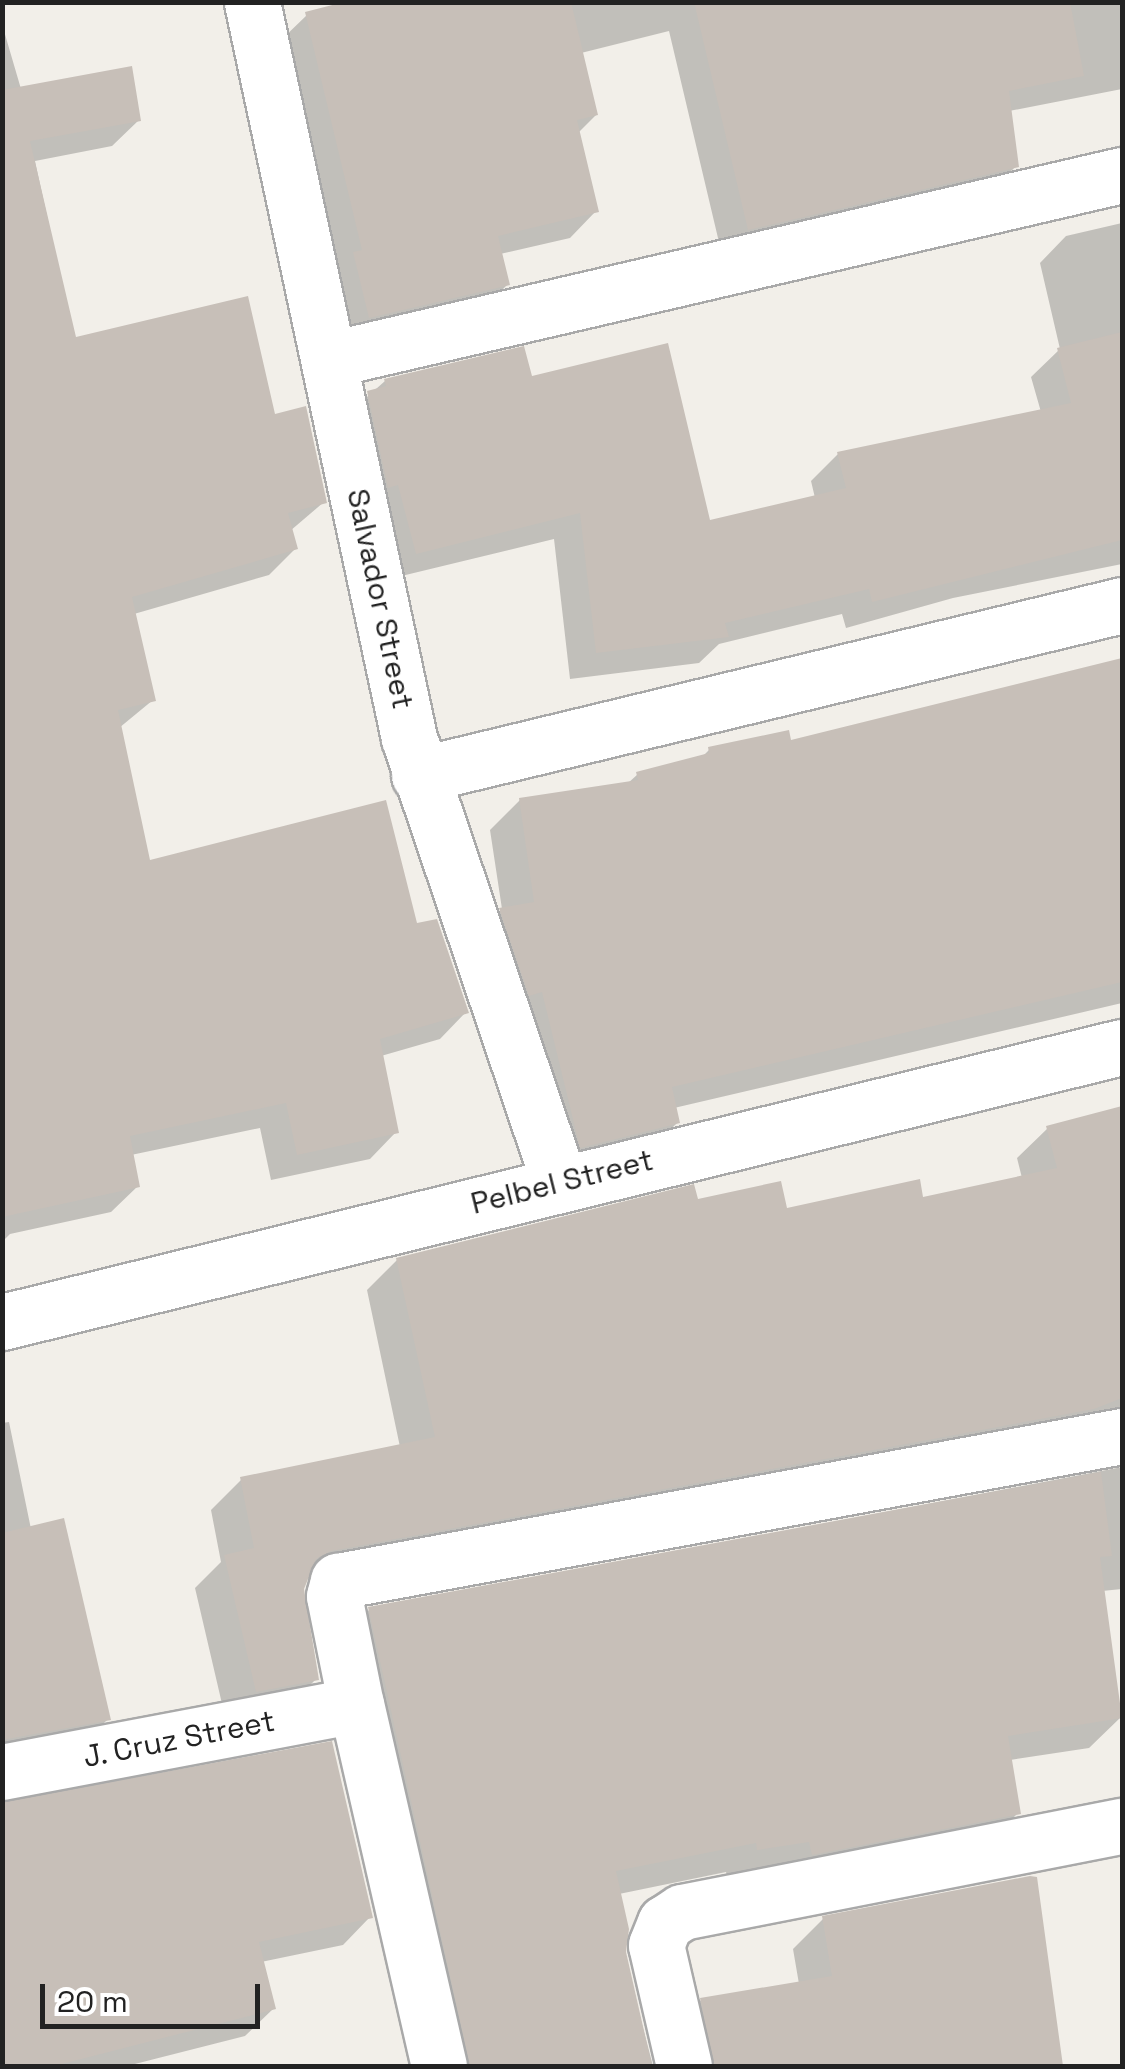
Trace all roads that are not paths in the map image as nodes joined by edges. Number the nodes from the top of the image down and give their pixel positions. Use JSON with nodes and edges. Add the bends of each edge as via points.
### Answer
{"nodes":[{"id":1,"x":252,"y":2,"type":"edge"},
{"id":2,"x":1122,"y":176,"type":"edge"},
{"id":3,"x":331,"y":359,"type":"junction"},
{"id":4,"x":1122,"y":604,"type":"edge"},
{"id":5,"x":418,"y":775,"type":"junction"},
{"id":6,"x":1122,"y":1047,"type":"edge"},
{"id":7,"x":558,"y":1182,"type":"junction"},
{"id":8,"x":2,"y":1322,"type":"edge"},
{"id":9,"x":1122,"y":1436,"type":"edge"},
{"id":10,"x":356,"y":1705,"type":"junction"},
{"id":11,"x":2,"y":1772,"type":"edge"},
{"id":12,"x":1122,"y":1826,"type":"edge"},
{"id":13,"x":438,"y":2066,"type":"edge"},
{"id":14,"x":684,"y":2066,"type":"edge"}],
"edges":[{"from":1,"to":3,"type":"street","name":"Salvador Street"},
{"from":2,"to":3,"type":"street"},
{"from":3,"to":5,"type":"street","name":"Salvador Street"},
{"from":4,"to":5,"type":"street"},
{"from":5,"to":7,"type":"street","name":"Salvador Street"},
{"from":6,"to":7,"type":"street","name":"Pelbel Street"},
{"from":7,"to":8,"type":"street","name":"Pelbel Street"},
{"from":9,"to":10,"type":"street","via":[[350,1574],[338,1581],[334,1596]]},
{"from":10,"to":11,"type":"street","name":"J. Cruz Street"},
{"from":10,"to":13,"type":"street"},
{"from":12,"to":14,"type":"street","via":[[682,1912],[665,1923],[656,1946]]}]}
